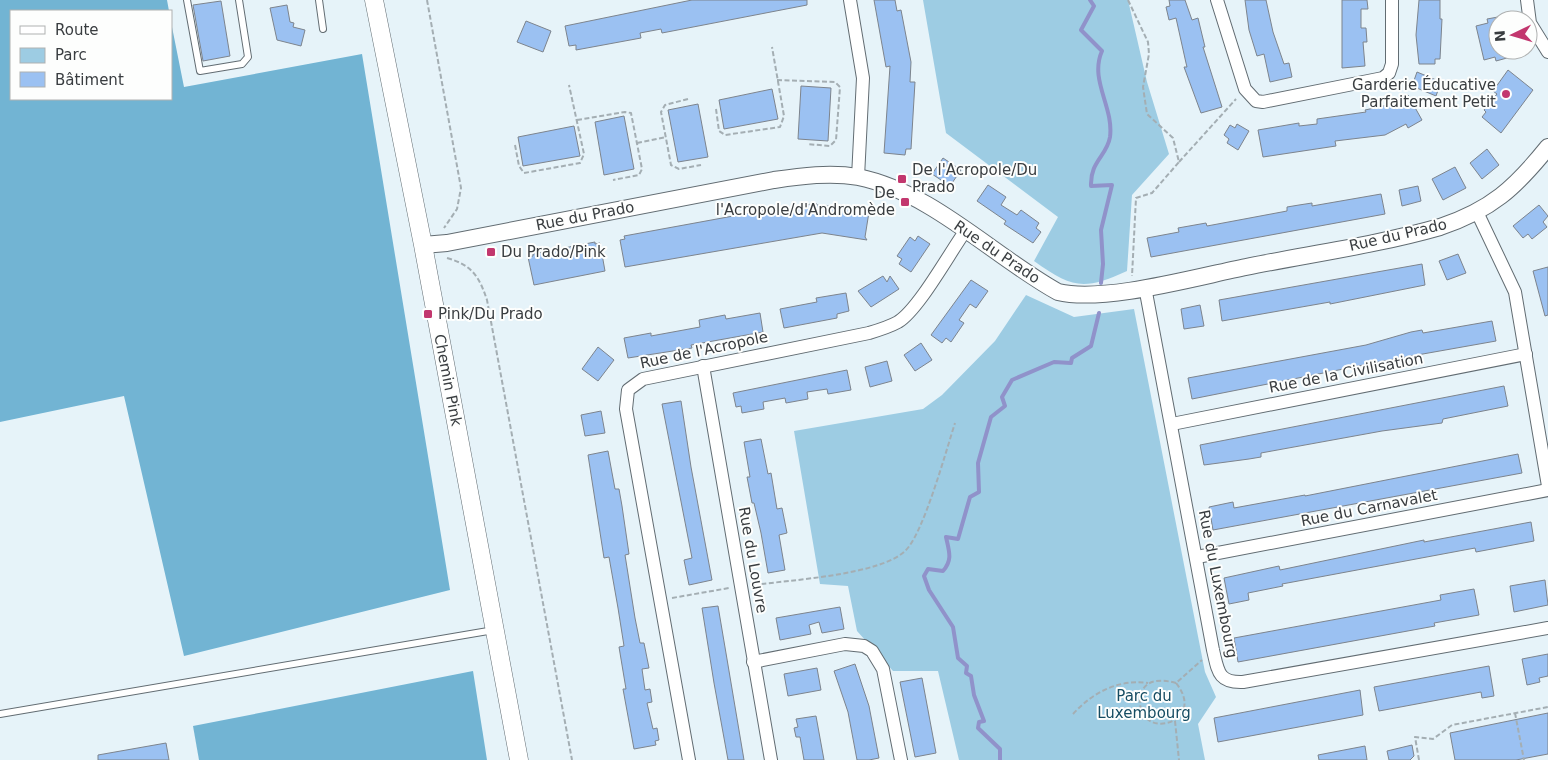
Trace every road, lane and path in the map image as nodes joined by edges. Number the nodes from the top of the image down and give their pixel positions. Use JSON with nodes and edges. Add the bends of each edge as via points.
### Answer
{"nodes":[{"id":1,"x":187,"y":0,"type":"edge"},
{"id":2,"x":239,"y":0,"type":"edge"},
{"id":3,"x":319,"y":0,"type":"edge"},
{"id":4,"x":374,"y":0,"type":"edge"},
{"id":5,"x":428,"y":0,"type":"edge"},
{"id":6,"x":850,"y":0,"type":"edge"},
{"id":7,"x":1128,"y":0,"type":"edge"},
{"id":8,"x":1217,"y":0,"type":"edge"},
{"id":9,"x":1392,"y":0,"type":"edge"},
{"id":10,"x":1527,"y":0,"type":"edge"},
{"id":11,"x":323,"y":29,"type":"dead end"},
{"id":12,"x":772,"y":47,"type":"dead end"},
{"id":13,"x":1548,"y":52,"type":"edge"},
{"id":14,"x":777,"y":80,"type":"junction"},
{"id":15,"x":569,"y":84,"type":"dead end"},
{"id":16,"x":1245,"y":89,"type":"junction"},
{"id":17,"x":688,"y":100,"type":"dead end"},
{"id":18,"x":716,"y":109,"type":"dead end"},
{"id":19,"x":577,"y":120,"type":"junction"},
{"id":20,"x":666,"y":137,"type":"junction"},
{"id":21,"x":637,"y":143,"type":"junction"},
{"id":22,"x":807,"y":144,"type":"dead end"},
{"id":23,"x":516,"y":145,"type":"dead end"},
{"id":24,"x":1548,"y":147,"type":"edge"},
{"id":25,"x":1180,"y":162,"type":"junction"},
{"id":26,"x":701,"y":165,"type":"dead end"},
{"id":27,"x":858,"y":178,"type":"junction"},
{"id":28,"x":613,"y":180,"type":"dead end"},
{"id":29,"x":1476,"y":212,"type":"junction"},
{"id":30,"x":966,"y":230,"type":"junction"},
{"id":31,"x":441,"y":232,"type":"dead end"},
{"id":32,"x":423,"y":245,"type":"junction"},
{"id":33,"x":446,"y":257,"type":"dead end"},
{"id":34,"x":1139,"y":288,"type":"junction"},
{"id":35,"x":1526,"y":354,"type":"junction"},
{"id":36,"x":702,"y":366,"type":"junction"},
{"id":37,"x":955,"y":423,"type":"dead end"},
{"id":38,"x":1172,"y":424,"type":"junction"},
{"id":39,"x":1548,"y":486,"type":"edge"},
{"id":40,"x":1548,"y":490,"type":"edge"},
{"id":41,"x":1197,"y":557,"type":"junction"},
{"id":42,"x":741,"y":586,"type":"junction"},
{"id":43,"x":660,"y":600,"type":"junction"},
{"id":44,"x":1548,"y":628,"type":"edge"},
{"id":45,"x":494,"y":630,"type":"junction"},
{"id":46,"x":1213,"y":650,"type":"junction"},
{"id":47,"x":753,"y":662,"type":"junction"},
{"id":48,"x":1148,"y":683,"type":"junction"},
{"id":49,"x":1176,"y":683,"type":"junction"},
{"id":50,"x":1548,"y":707,"type":"edge"},
{"id":51,"x":1515,"y":713,"type":"junction"},
{"id":52,"x":0,"y":714,"type":"edge"},
{"id":53,"x":1073,"y":714,"type":"dead end"},
{"id":54,"x":1175,"y":721,"type":"junction"},
{"id":55,"x":519,"y":760,"type":"edge"},
{"id":56,"x":572,"y":760,"type":"edge"},
{"id":57,"x":689,"y":760,"type":"edge"},
{"id":58,"x":772,"y":760,"type":"edge"},
{"id":59,"x":901,"y":760,"type":"edge"},
{"id":60,"x":1179,"y":760,"type":"edge"},
{"id":61,"x":1419,"y":760,"type":"edge"},
{"id":62,"x":1524,"y":760,"type":"edge"}],
"edges":[{"from":1,"to":2,"type":"lane","via":[[200,71],[242,64],[248,57]]},
{"from":3,"to":11,"type":"lane"},
{"from":4,"to":32,"type":"main road","name":"Chemin Pink"},
{"from":5,"to":31,"type":"path","via":[[461,188],[457,209]]},
{"from":6,"to":27,"type":"street","via":[[863,78]]},
{"from":7,"to":25,"type":"path","via":[[1148,42],[1143,87],[1147,114],[1173,138]]},
{"from":8,"to":16,"type":"street"},
{"from":9,"to":16,"type":"street","via":[[1392,64],[1383,78],[1263,102],[1250,96]]},
{"from":10,"to":13,"type":"street","via":[[1530,23]]},
{"from":12,"to":14,"type":"path"},
{"from":14,"to":18,"type":"path","via":[[784,116],[780,127],[725,135],[719,131]]},
{"from":14,"to":22,"type":"path","via":[[836,82],[840,87],[836,140],[830,146]]},
{"from":15,"to":19,"type":"path"},
{"from":16,"to":25,"type":"path"},
{"from":17,"to":20,"type":"path","via":[[665,105],[661,112]]},
{"from":19,"to":21,"type":"path","via":[[631,113]]},
{"from":19,"to":23,"type":"path","via":[[584,154],[580,163],[524,173],[519,166]]},
{"from":20,"to":21,"type":"path"},
{"from":20,"to":26,"type":"path","via":[[671,165],[679,169]]},
{"from":21,"to":28,"type":"path","via":[[642,169],[639,175]]},
{"from":24,"to":29,"type":"street","name":"Rue du Prado","via":[[1514,187]]},
{"from":25,"to":34,"type":"path","via":[[1152,193],[1136,198],[1132,278]]},
{"from":27,"to":30,"type":"street","name":"Rue du Prado","via":[[877,182],[911,197]]},
{"from":27,"to":32,"type":"street","name":"Rue du Prado","via":[[836,175],[774,180]]},
{"from":29,"to":34,"type":"street","name":"Rue du Prado","via":[[1422,232]]},
{"from":29,"to":35,"type":"street","via":[[1515,292]]},
{"from":30,"to":34,"type":"street","name":"Rue du Prado","via":[[1058,292],[1073,296]]},
{"from":30,"to":36,"type":"street","name":"Rue de l'Acropole","via":[[914,306],[900,321],[869,333]]},
{"from":32,"to":45,"type":"main road","name":"Chemin Pink"},
{"from":33,"to":56,"type":"path","via":[[463,262],[480,279],[486,300]]},
{"from":34,"to":38,"type":"street","name":"Rue du Luxembourg"},
{"from":35,"to":38,"type":"street","name":"Rue de la Civilisation"},
{"from":35,"to":39,"type":"street"},
{"from":36,"to":42,"type":"street","name":"Rue du Louvre"},
{"from":36,"to":43,"type":"street","name":"Rue de l'Acropole","via":[[643,379],[634,384],[626,398]]},
{"from":37,"to":42,"type":"path","via":[[920,528],[906,551],[872,569]]},
{"from":38,"to":41,"type":"street","name":"Rue du Luxembourg"},
{"from":40,"to":41,"type":"street","name":"Rue du Carnavalet"},
{"from":41,"to":46,"type":"street","name":"Rue du Luxembourg"},
{"from":42,"to":43,"type":"path"},
{"from":42,"to":47,"type":"street","name":"Rue du Louvre"},
{"from":43,"to":57,"type":"street","name":"Rue de l'Acropole"},
{"from":44,"to":46,"type":"street","name":"Rue du Luxembourg","via":[[1243,682],[1223,678]]},
{"from":45,"to":52,"type":"lane"},
{"from":45,"to":55,"type":"main road","name":"Chemin Pink"},
{"from":46,"to":49,"type":"path"},
{"from":47,"to":58,"type":"street","name":"Rue du Louvre"},
{"from":47,"to":59,"type":"street","via":[[845,644],[864,646],[872,651],[883,669]]},
{"from":48,"to":49,"type":"path","via":[[1162,679]]},
{"from":48,"to":53,"type":"path","via":[[1134,681],[1100,691]]},
{"from":48,"to":54,"type":"path","via":[[1140,695],[1140,709],[1148,720],[1162,725]]},
{"from":49,"to":54,"type":"path","via":[[1185,702]]},
{"from":50,"to":51,"type":"path"},
{"from":51,"to":61,"type":"path","via":[[1452,724],[1434,739],[1415,738]]},
{"from":51,"to":62,"type":"path"},
{"from":54,"to":60,"type":"path"}]}
